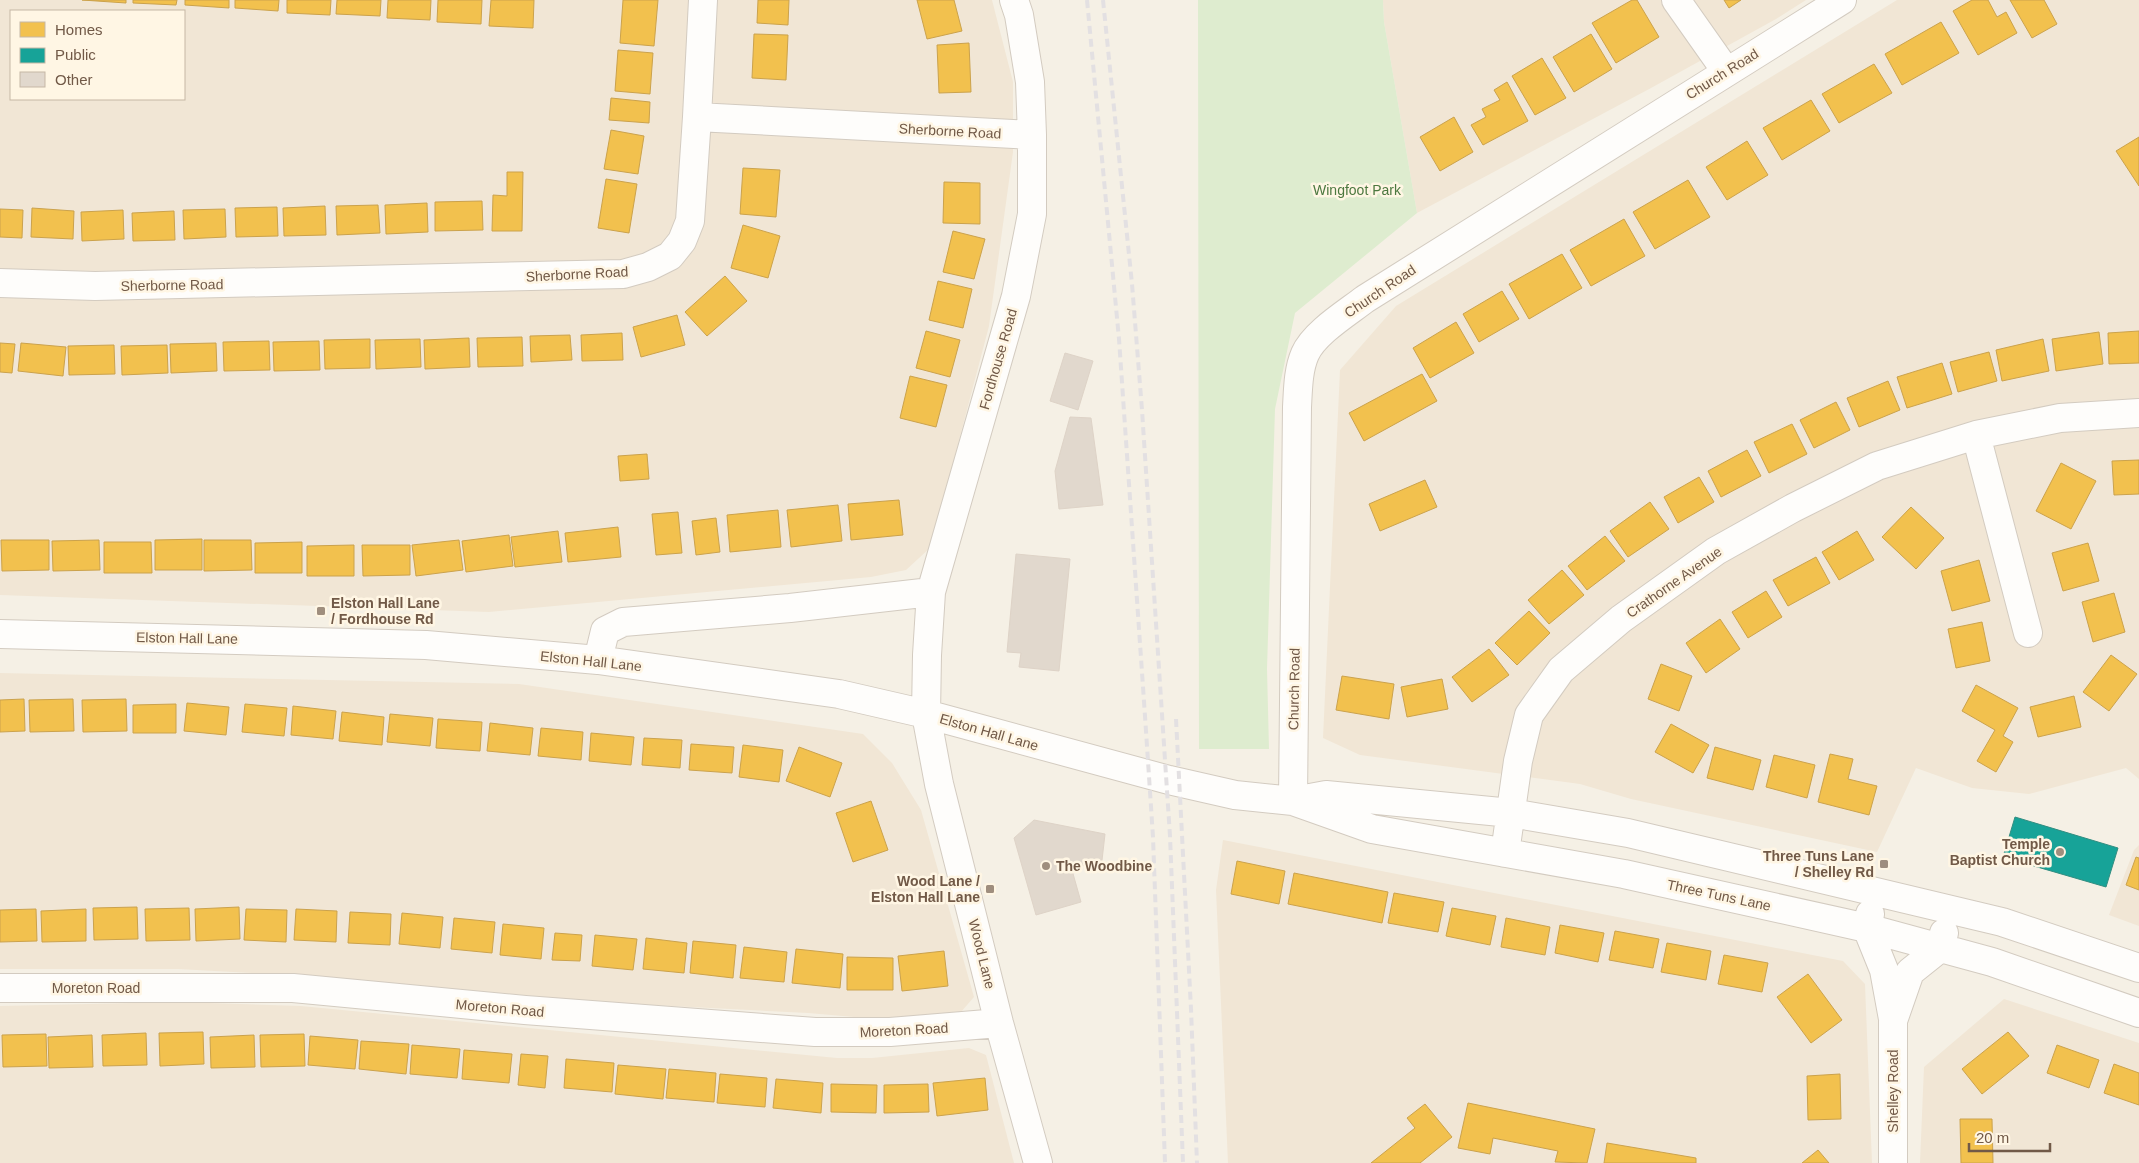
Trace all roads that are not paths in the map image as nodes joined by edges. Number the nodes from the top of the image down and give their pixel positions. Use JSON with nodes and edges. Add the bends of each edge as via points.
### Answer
{"nodes":[{"id":1,"x":703,"y":0,"type":"edge"},
{"id":2,"x":1014,"y":0,"type":"edge"},
{"id":3,"x":1676,"y":0,"type":"edge"},
{"id":4,"x":1842,"y":0,"type":"edge"},
{"id":5,"x":1726,"y":71,"type":"junction"},
{"id":6,"x":697,"y":117,"type":"junction"},
{"id":7,"x":1032,"y":136,"type":"junction"},
{"id":8,"x":0,"y":283,"type":"edge"},
{"id":9,"x":2139,"y":414,"type":"edge"},
{"id":10,"x":1976,"y":435,"type":"junction"},
{"id":11,"x":931,"y":592,"type":"junction"},
{"id":12,"x":2028,"y":633,"type":"dead end"},
{"id":13,"x":0,"y":634,"type":"edge"},
{"id":14,"x":598,"y":660,"type":"junction"},
{"id":15,"x":926,"y":714,"type":"junction"},
{"id":16,"x":1169,"y":780,"type":"joint"},
{"id":17,"x":1293,"y":801,"type":"junction"},
{"id":18,"x":1511,"y":813,"type":"junction"},
{"id":19,"x":1505,"y":853,"type":"junction"},
{"id":20,"x":1875,"y":892,"type":"junction"},
{"id":21,"x":1950,"y":910,"type":"junction"},
{"id":22,"x":1867,"y":928,"type":"junction"},
{"id":23,"x":1940,"y":948,"type":"junction"},
{"id":24,"x":2139,"y":968,"type":"edge"},
{"id":25,"x":0,"y":988,"type":"edge"},
{"id":26,"x":2139,"y":1013,"type":"edge"},
{"id":27,"x":1893,"y":1019,"type":"junction"},
{"id":28,"x":999,"y":1023,"type":"junction"},
{"id":29,"x":1038,"y":1163,"type":"edge"},
{"id":30,"x":1893,"y":1163,"type":"edge"}],
"edges":[{"from":1,"to":6,"type":"street"},
{"from":2,"to":7,"type":"street","name":"Fordhouse Road","via":[[1030,82]]},
{"from":3,"to":5,"type":"street"},
{"from":4,"to":5,"type":"street","name":"Church Road"},
{"from":5,"to":17,"type":"street","name":"Church Road","via":[[1365,299],[1324,330],[1305,353],[1298,383],[1297,407]]},
{"from":6,"to":7,"type":"street","name":"Sherborne Road"},
{"from":6,"to":8,"type":"street","name":"Sherborne Road","via":[[690,221],[682,241],[670,256],[623,274],[95,286]]},
{"from":7,"to":11,"type":"street","name":"Fordhouse Road","via":[[1032,214],[1016,296]]},
{"from":9,"to":10,"type":"street","name":"Crathorne Avenue","via":[[2060,418]]},
{"from":10,"to":12,"type":"street"},
{"from":10,"to":18,"type":"street","name":"Crathorne Avenue","via":[[1877,466],[1793,508],[1716,551],[1621,619],[1561,670],[1529,715],[1518,760]]},
{"from":11,"to":14,"type":"street","via":[[623,622],[605,631]]},
{"from":11,"to":15,"type":"street","name":"Fordhouse Road"},
{"from":13,"to":14,"type":"street","name":"Elston Hall Lane","via":[[426,645]]},
{"from":14,"to":15,"type":"street","name":"Elston Hall Lane","via":[[839,694]]},
{"from":15,"to":16,"type":"street","name":"Elston Hall Lane"},
{"from":15,"to":28,"type":"street","name":"Wood Lane","via":[[939,784]]},
{"from":16,"to":17,"type":"street","name":"Three Tuns Lane","via":[[1235,795]]},
{"from":17,"to":18,"type":"street","name":"Three Tuns Lane","via":[[1326,795]]},
{"from":17,"to":19,"type":"street","name":"Three Tuns Lane","via":[[1372,829]]},
{"from":18,"to":19,"type":"street","name":"Crathorne Avenue"},
{"from":18,"to":20,"type":"street","name":"Three Tuns Lane","via":[[1628,833]]},
{"from":19,"to":22,"type":"street","name":"Three Tuns Lane","via":[[1624,874]]},
{"from":20,"to":21,"type":"street","name":"Three Tuns Lane"},
{"from":20,"to":22,"type":"street"},
{"from":21,"to":23,"type":"street"},
{"from":21,"to":24,"type":"street","name":"Three Tuns Lane","via":[[2002,922]]},
{"from":22,"to":23,"type":"street","name":"Three Tuns Lane"},
{"from":22,"to":27,"type":"street","name":"Shelley Road","via":[[1884,970]]},
{"from":23,"to":26,"type":"street","name":"Three Tuns Lane","via":[[1992,962]]},
{"from":23,"to":27,"type":"street","name":"Shelley Road","via":[[1910,972]]},
{"from":25,"to":28,"type":"street","name":"Moreton Road","via":[[293,988],[815,1032],[890,1032]]},
{"from":27,"to":30,"type":"street","name":"Shelley Road"},
{"from":28,"to":29,"type":"street","name":"Wood Lane"}]}
